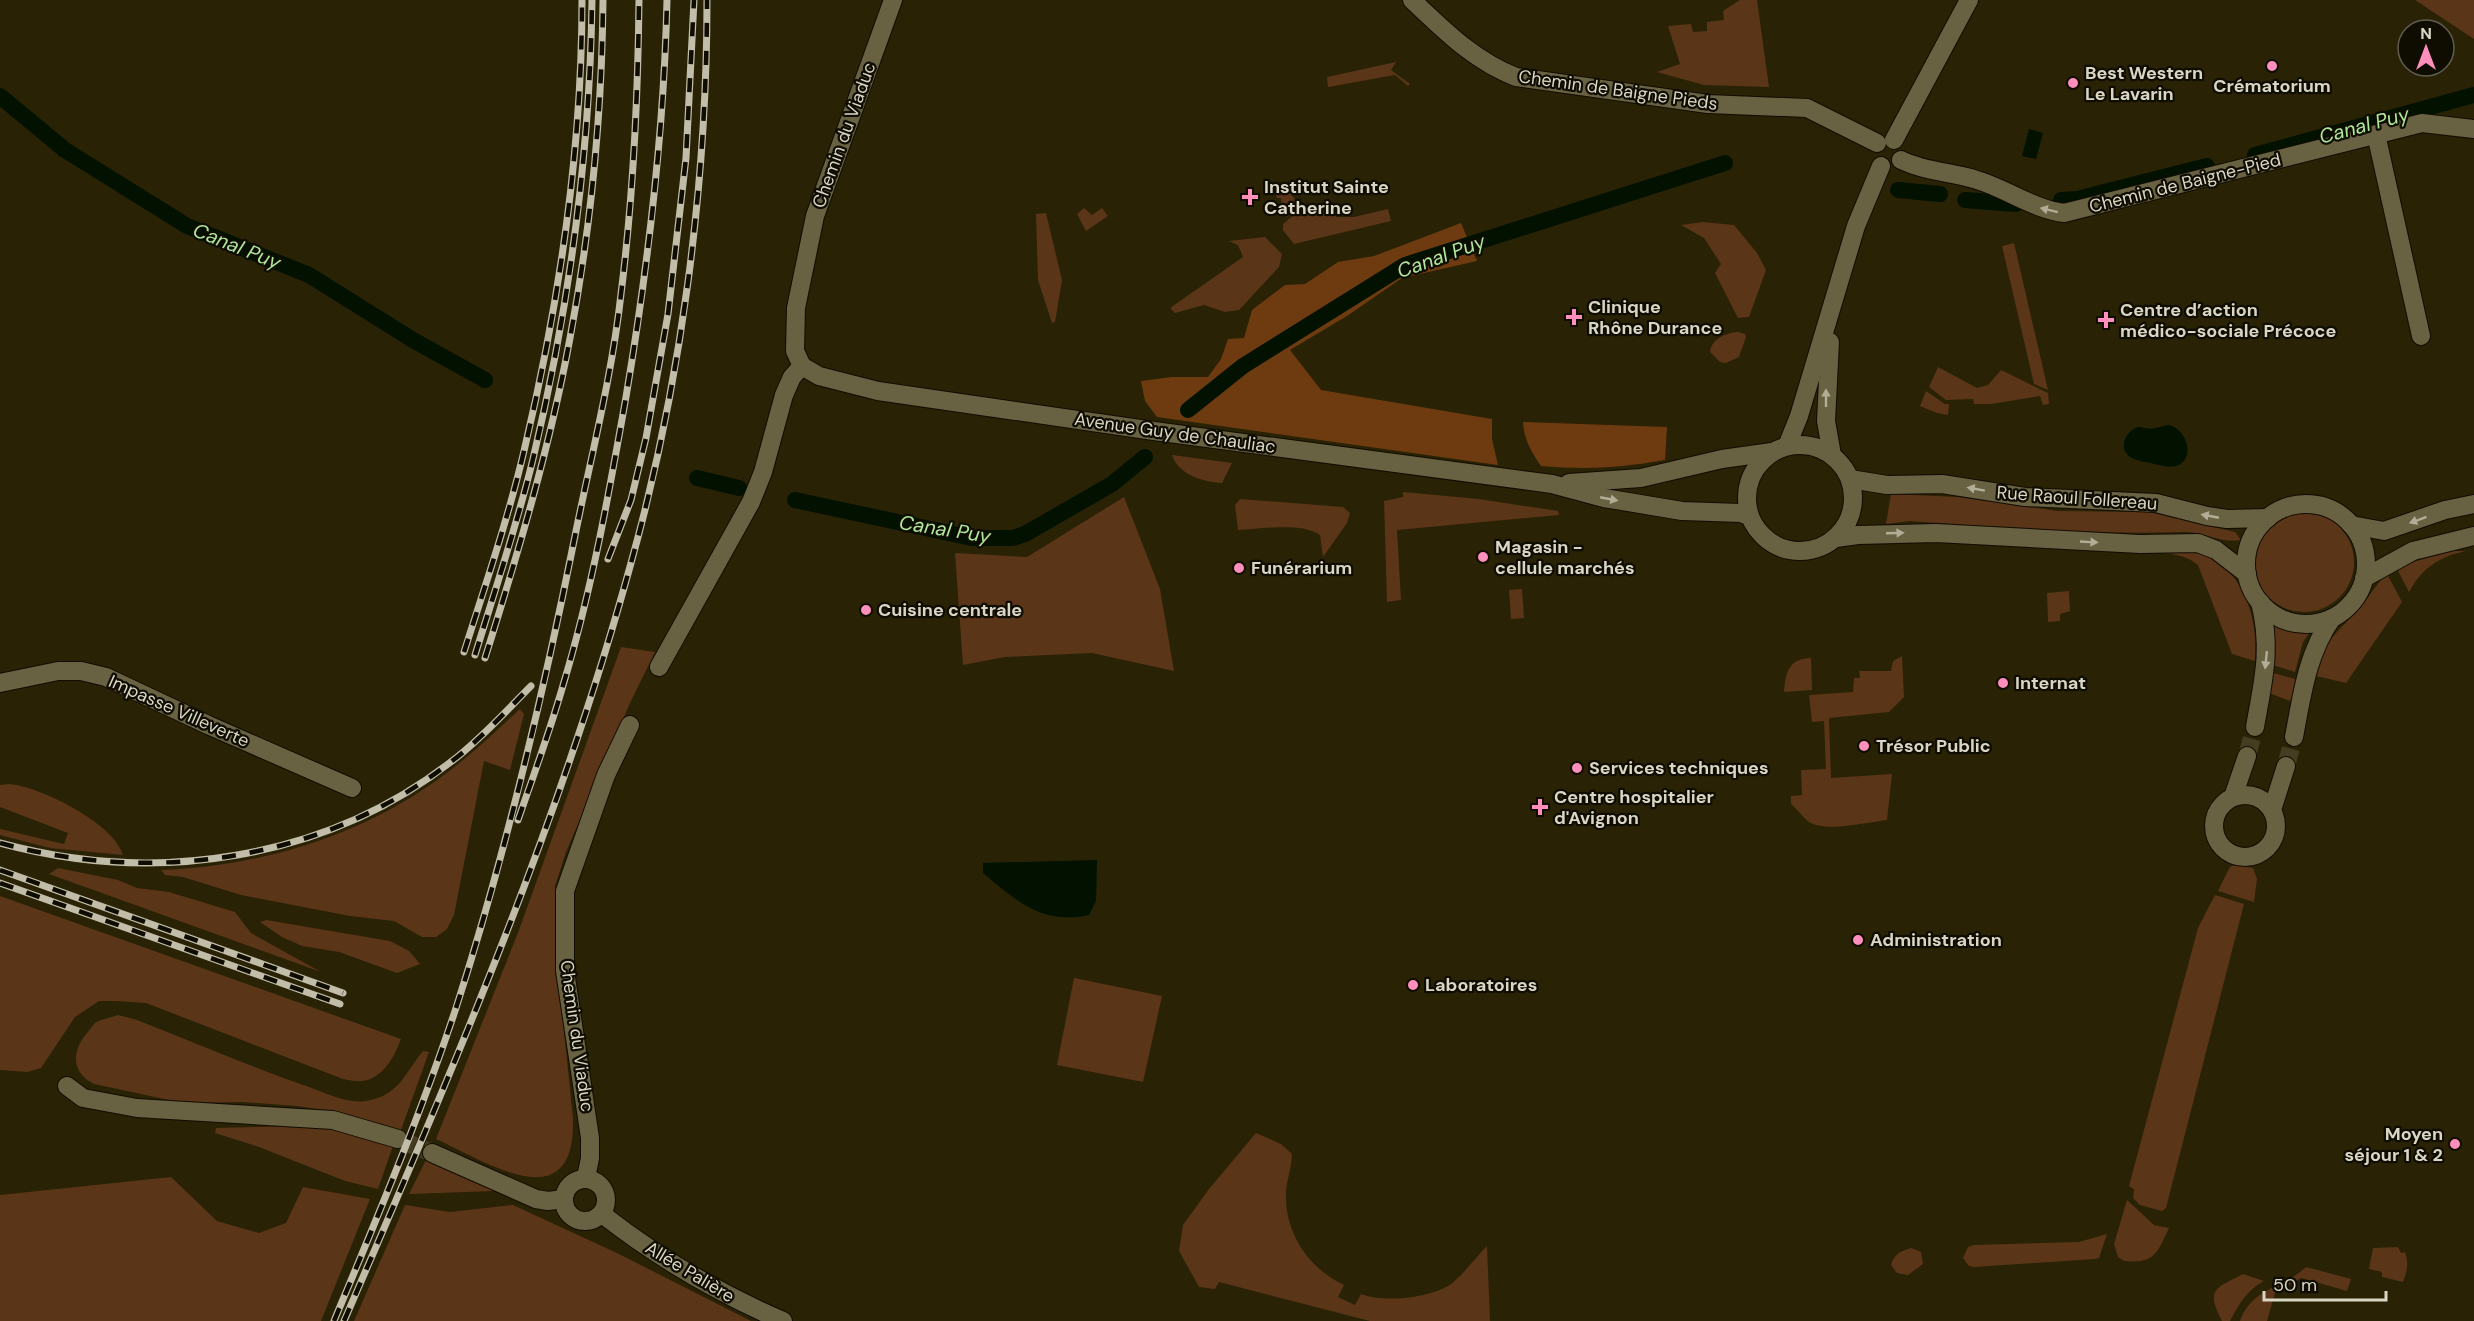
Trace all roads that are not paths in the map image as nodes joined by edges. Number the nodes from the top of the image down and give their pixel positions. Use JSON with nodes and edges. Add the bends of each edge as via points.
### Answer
{"nodes":[{"id":1,"x":893,"y":0,"type":"edge"},
{"id":2,"x":1412,"y":0,"type":"edge"},
{"id":3,"x":1969,"y":0,"type":"edge"},
{"id":4,"x":2474,"y":129,"type":"edge"},
{"id":5,"x":2376,"y":134,"type":"junction"},
{"id":6,"x":1886,"y":142,"type":"junction"},
{"id":7,"x":1901,"y":160,"type":"junction"},
{"id":8,"x":1881,"y":166,"type":"junction"},
{"id":9,"x":1833,"y":307,"type":"junction"},
{"id":10,"x":2421,"y":336,"type":"dead end"},
{"id":11,"x":802,"y":366,"type":"junction"},
{"id":12,"x":1779,"y":449,"type":"junction"},
{"id":13,"x":1832,"y":455,"type":"junction"},
{"id":14,"x":1850,"y":479,"type":"junction"},
{"id":15,"x":1552,"y":483,"type":"junction"},
{"id":16,"x":2474,"y":504,"type":"edge"},
{"id":17,"x":1749,"y":516,"type":"junction"},
{"id":18,"x":2268,"y":518,"type":"junction"},
{"id":19,"x":2352,"y":525,"type":"junction"},
{"id":20,"x":2474,"y":536,"type":"edge"},
{"id":21,"x":1836,"y":538,"type":"junction"},
{"id":22,"x":2247,"y":574,"type":"junction"},
{"id":23,"x":2364,"y":578,"type":"junction"},
{"id":24,"x":2260,"y":602,"type":"junction"},
{"id":25,"x":2332,"y":618,"type":"junction"},
{"id":26,"x":658,"y":667,"type":"dead end"},
{"id":27,"x":0,"y":683,"type":"edge"},
{"id":28,"x":630,"y":725,"type":"dead end"},
{"id":29,"x":2254,"y":727,"type":"tunnel mouth"},
{"id":30,"x":2294,"y":737,"type":"tunnel mouth"},
{"id":31,"x":2247,"y":756,"type":"tunnel mouth"},
{"id":32,"x":2286,"y":766,"type":"tunnel mouth"},
{"id":33,"x":352,"y":788,"type":"dead end"},
{"id":34,"x":2233,"y":797,"type":"junction"},
{"id":35,"x":2272,"y":810,"type":"junction"},
{"id":36,"x":67,"y":1086,"type":"dead end"},
{"id":37,"x":398,"y":1139,"type":"tunnel mouth"},
{"id":38,"x":432,"y":1153,"type":"tunnel mouth"},
{"id":39,"x":586,"y":1178,"type":"junction"},
{"id":40,"x":564,"y":1199,"type":"junction"},
{"id":41,"x":602,"y":1214,"type":"junction"},
{"id":42,"x":783,"y":1321,"type":"edge"}],
"edges":[{"from":1,"to":11,"type":"street","name":"Chemin du Viaduc","via":[[815,216],[796,308],[795,351]]},
{"from":2,"to":6,"type":"street","name":"Chemin de Baigne Pieds","via":[[1471,53],[1492,68],[1516,77],[1708,104],[1801,107]]},
{"from":3,"to":6,"type":"street"},
{"from":4,"to":5,"type":"street","name":"Chemin de Baigne-Pied","via":[[2422,123]]},
{"from":5,"to":7,"type":"street","name":"Chemin de Baigne-Pied","one_way":true,"via":[[2064,213],[2034,206],[1995,186],[1921,169]]},
{"from":5,"to":10,"type":"street"},
{"from":6,"to":7,"type":"street","via":[[1903,150]]},
{"from":6,"to":8,"type":"street","via":[[1874,156]]},
{"from":7,"to":8,"type":"street","via":[[1895,166]]},
{"from":8,"to":9,"type":"street","via":[[1856,226]]},
{"from":9,"to":12,"type":"street","via":[[1799,416]]},
{"from":13,"to":9,"type":"street","one_way":true,"via":[[1826,402]]},
{"from":11,"to":15,"type":"street","name":"Avenue Guy de Chauliac","via":[[819,376],[878,391]]},
{"from":11,"to":26,"type":"street","via":[[784,395],[751,502]]},
{"from":12,"to":13,"type":"street","via":[[1803,445]]},
{"from":12,"to":15,"type":"street","name":"Avenue Guy de Chauliac","via":[[1641,478]]},
{"from":12,"to":17,"type":"street","via":[[1752,473],[1746,501]]},
{"from":13,"to":14,"type":"street"},
{"from":18,"to":14,"type":"street","name":"Rue Raoul Follereau","one_way":true,"via":[[2222,518],[2156,503],[2025,497],[1942,484],[1879,485]]},
{"from":14,"to":21,"type":"street","via":[[1850,517]]},
{"from":15,"to":17,"type":"street","name":"Avenue Guy de Chauliac","one_way":true,"via":[[1604,498],[1682,511]]},
{"from":16,"to":19,"type":"street","one_way":true,"via":[[2384,531]]},
{"from":17,"to":21,"type":"street","via":[[1764,538],[1788,551],[1814,550]]},
{"from":18,"to":19,"type":"street","via":[[2306,504],[2333,511]]},
{"from":18,"to":22,"type":"street","via":[[2250,543]]},
{"from":19,"to":23,"type":"street","via":[[2365,552]]},
{"from":20,"to":23,"type":"street","via":[[2413,551]]},
{"from":21,"to":22,"type":"street","one_way":true,"via":[[1916,533],[2130,544],[2198,543],[2217,550]]},
{"from":22,"to":24,"type":"street"},
{"from":23,"to":25,"type":"street","via":[[2352,602]]},
{"from":24,"to":25,"type":"street","via":[[2271,613],[2293,622],[2316,623]]},
{"from":24,"to":29,"type":"street","one_way":true,"via":[[2268,645]]},
{"from":25,"to":30,"type":"street","via":[[2313,650]]},
{"from":27,"to":33,"type":"street","name":"Impasse Villeverte","via":[[58,671],[106,677]]},
{"from":28,"to":39,"type":"street","name":"Chemin du Viaduc","via":[[606,775],[564,891],[564,971],[590,1138]]},
{"from":31,"to":34,"type":"street"},
{"from":32,"to":35,"type":"street"},
{"from":34,"to":35,"type":"street","via":[[2255,796]]},
{"from":34,"to":35,"type":"street","via":[[2217,810],[2214,833],[2219,845],[2238,857],[2258,854],[2268,847],[2276,827]]},
{"from":36,"to":37,"type":"street","via":[[83,1098],[137,1108],[333,1120]]},
{"from":38,"to":40,"type":"street","via":[[536,1199]]},
{"from":39,"to":40,"type":"street","via":[[570,1184]]},
{"from":39,"to":41,"type":"street","via":[[599,1183],[606,1194]]},
{"from":40,"to":41,"type":"street","via":[[575,1218],[592,1220]]},
{"from":41,"to":42,"type":"street","name":"Allée Palière","via":[[704,1284]]}]}
